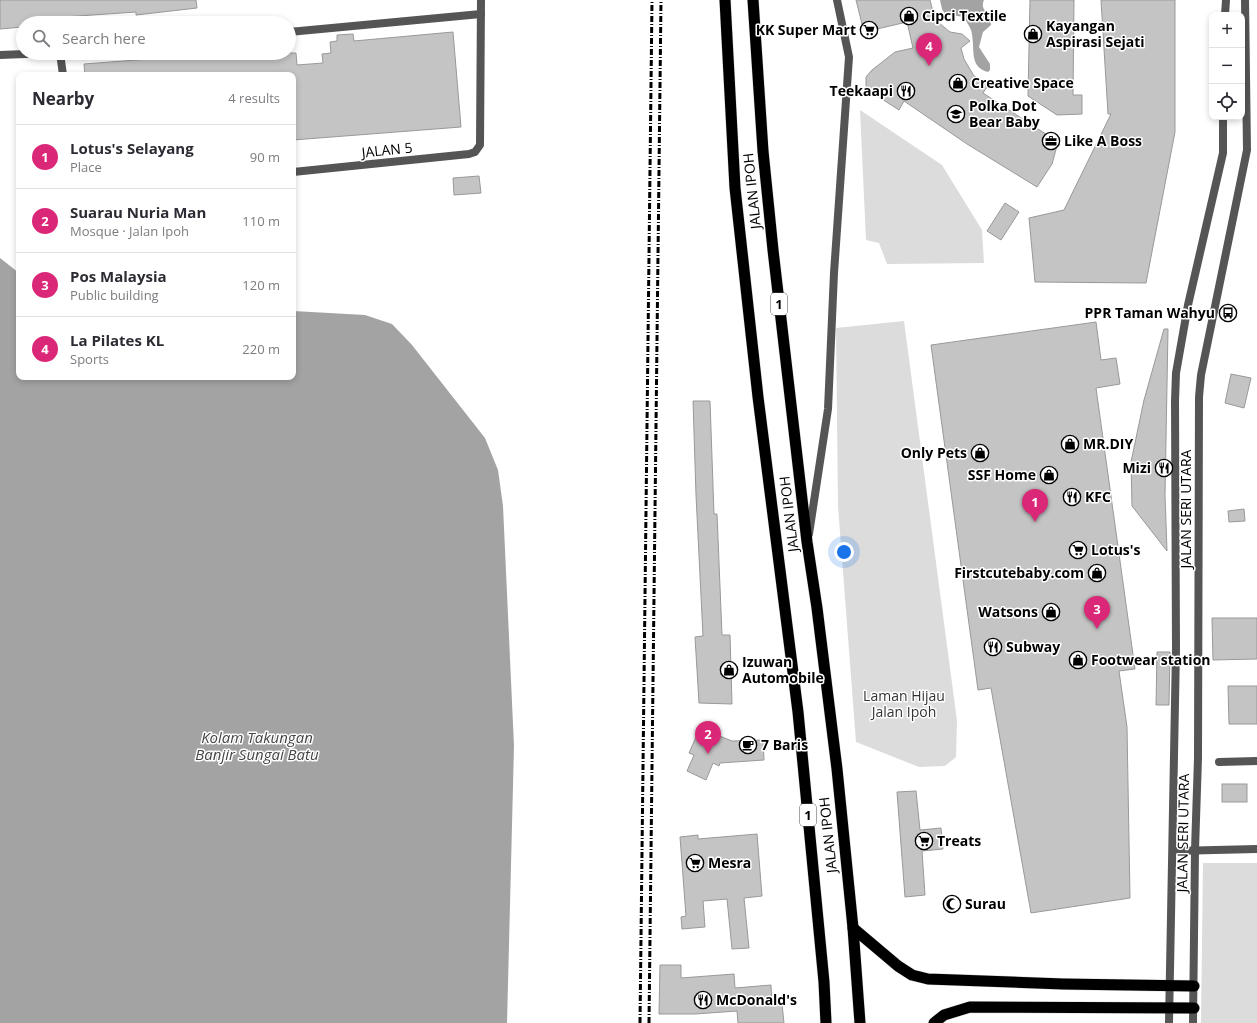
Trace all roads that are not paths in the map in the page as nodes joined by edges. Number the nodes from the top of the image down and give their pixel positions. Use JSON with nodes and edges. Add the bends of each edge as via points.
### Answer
{"nodes":[{"id":1,"x":481,"y":0,"type":"edge"},
{"id":2,"x":725,"y":0,"type":"edge"},
{"id":3,"x":753,"y":0,"type":"edge"},
{"id":4,"x":837,"y":0,"type":"edge"},
{"id":5,"x":1226,"y":0,"type":"edge"},
{"id":6,"x":1245,"y":0,"type":"edge"},
{"id":7,"x":1225,"y":12,"type":"edge"},
{"id":8,"x":480,"y":14,"type":"junction"},
{"id":9,"x":296,"y":31,"type":"edge"},
{"id":10,"x":16,"y":54,"type":"edge"},
{"id":11,"x":0,"y":55,"type":"edge"},
{"id":12,"x":61,"y":60,"type":"edge"},
{"id":13,"x":62,"y":72,"type":"edge"},
{"id":14,"x":1223,"y":120,"type":"edge"},
{"id":15,"x":296,"y":172,"type":"edge"},
{"id":16,"x":807,"y":542,"type":"junction"},
{"id":17,"x":1257,"y":761,"type":"edge"},
{"id":18,"x":1219,"y":762,"type":"dead end"},
{"id":19,"x":1195,"y":850,"type":"junction"},
{"id":20,"x":1257,"y":850,"type":"edge"},
{"id":21,"x":1172,"y":851,"type":"junction"},
{"id":22,"x":853,"y":928,"type":"junction"},
{"id":23,"x":1170,"y":985,"type":"junction"},
{"id":24,"x":1194,"y":986,"type":"junction"},
{"id":25,"x":1169,"y":1007,"type":"junction"},
{"id":26,"x":1194,"y":1008,"type":"junction"},
{"id":27,"x":826,"y":1023,"type":"edge"},
{"id":28,"x":860,"y":1023,"type":"edge"},
{"id":29,"x":934,"y":1023,"type":"edge"},
{"id":30,"x":1169,"y":1023,"type":"edge"},
{"id":31,"x":1194,"y":1023,"type":"edge"}],
"edges":[{"from":1,"to":8,"type":"street"},
{"from":2,"to":27,"type":"highway","name":"JALAN IPOH","number":"1","via":[[735,188],[758,397],[798,712]]},
{"from":3,"to":16,"type":"highway","name":"JALAN IPOH","number":"1","via":[[763,152]]},
{"from":4,"to":16,"type":"street","via":[[850,57],[834,273],[828,409]]},
{"from":5,"to":7,"type":"street"},
{"from":6,"to":19,"type":"street","name":"JALAN SERI UTARA","via":[[1247,150],[1201,375],[1199,397],[1198,758]]},
{"from":8,"to":9,"type":"street"},
{"from":8,"to":15,"type":"street","name":"JALAN 5","via":[[480,145],[475,152]]},
{"from":10,"to":11,"type":"street"},
{"from":12,"to":13,"type":"street"},
{"from":14,"to":21,"type":"street","name":"JALAN SERI UTARA","via":[[1222,153],[1188,305],[1176,372],[1176,649]]},
{"from":16,"to":22,"type":"highway","name":"JALAN IPOH","number":"1","via":[[837,769]]},
{"from":17,"to":18,"type":"street"},
{"from":19,"to":20,"type":"street"},
{"from":19,"to":21,"type":"street"},
{"from":19,"to":24,"type":"street","name":"JALAN SERI UTARA"},
{"from":21,"to":23,"type":"street","name":"JALAN SERI UTARA"},
{"from":22,"to":23,"type":"highway","via":[[898,966],[912,975],[928,979]]},
{"from":22,"to":28,"type":"highway","name":"JALAN IPOH","number":"1"},
{"from":23,"to":24,"type":"highway"},
{"from":23,"to":25,"type":"street","name":"JALAN SERI UTARA"},
{"from":24,"to":26,"type":"street","name":"JALAN SERI UTARA"},
{"from":25,"to":26,"type":"highway"},
{"from":25,"to":29,"type":"highway","via":[[970,1008],[944,1015]]},
{"from":25,"to":30,"type":"street","name":"JALAN SERI UTARA"},
{"from":26,"to":31,"type":"street","name":"JALAN SERI UTARA"}]}
